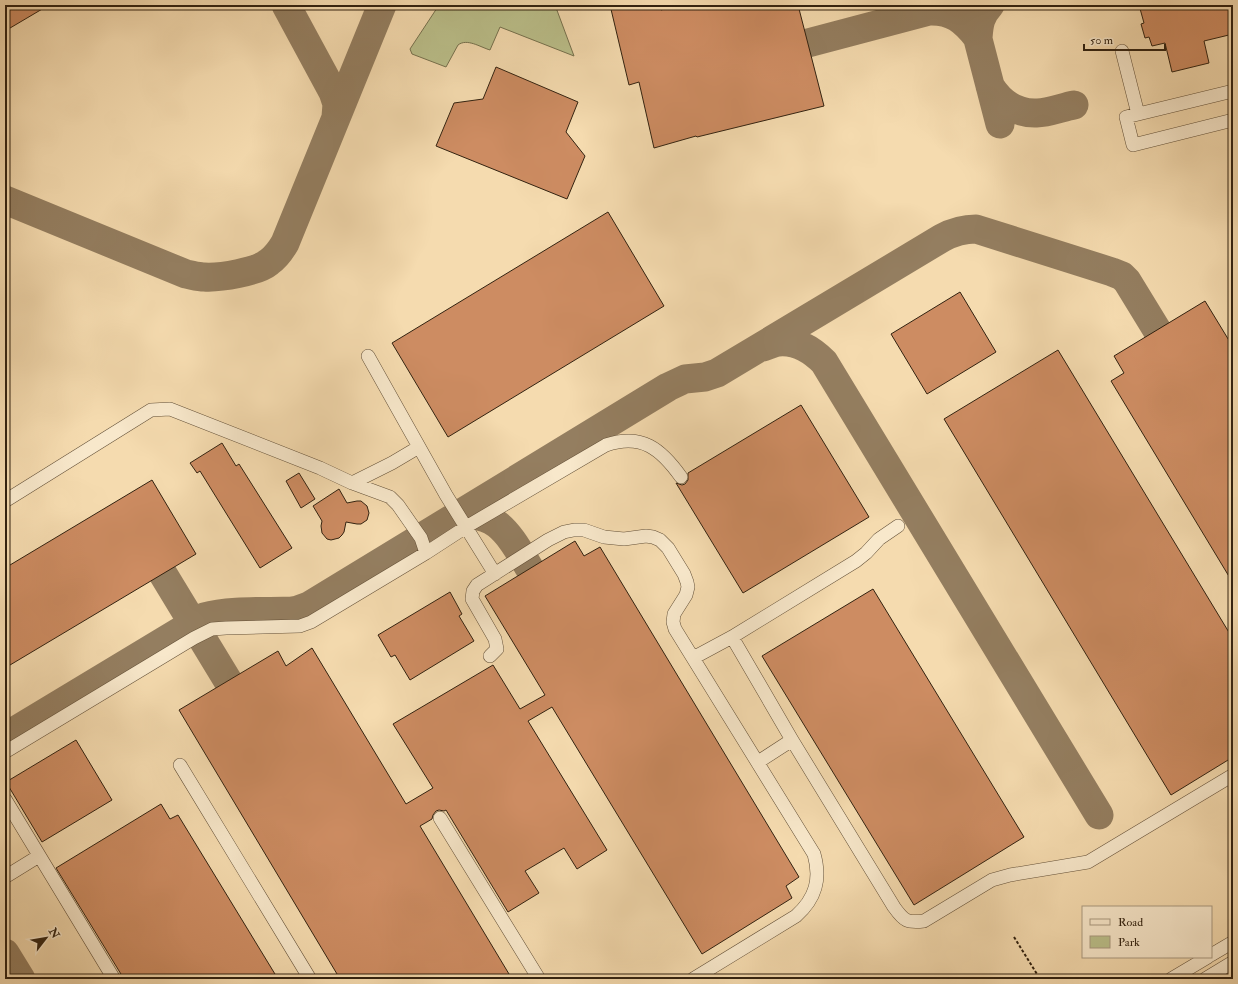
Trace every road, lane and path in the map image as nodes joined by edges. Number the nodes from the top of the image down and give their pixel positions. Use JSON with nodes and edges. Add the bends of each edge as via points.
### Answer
{"nodes":[{"id":1,"x":1122,"y":51,"type":"dead end"},
{"id":2,"x":1233,"y":91,"type":"edge"},
{"id":3,"x":1138,"y":114,"type":"junction"},
{"id":4,"x":1233,"y":120,"type":"edge"},
{"id":5,"x":368,"y":356,"type":"dead end"},
{"id":6,"x":419,"y":447,"type":"junction"},
{"id":7,"x":681,"y":477,"type":"dead end"},
{"id":8,"x":352,"y":483,"type":"junction"},
{"id":9,"x":5,"y":501,"type":"edge"},
{"id":10,"x":898,"y":526,"type":"dead end"},
{"id":11,"x":466,"y":527,"type":"junction"},
{"id":12,"x":426,"y":553,"type":"junction"},
{"id":13,"x":495,"y":574,"type":"junction"},
{"id":14,"x":732,"y":637,"type":"junction"},
{"id":15,"x":490,"y":656,"type":"dead end"},
{"id":16,"x":693,"y":658,"type":"junction"},
{"id":17,"x":792,"y":740,"type":"junction"},
{"id":18,"x":5,"y":752,"type":"edge"},
{"id":19,"x":758,"y":762,"type":"junction"},
{"id":20,"x":180,"y":765,"type":"dead end"},
{"id":21,"x":1233,"y":775,"type":"edge"},
{"id":22,"x":5,"y":799,"type":"edge"},
{"id":23,"x":440,"y":818,"type":"dead end"},
{"id":24,"x":39,"y":856,"type":"junction"},
{"id":25,"x":5,"y":877,"type":"edge"},
{"id":26,"x":1014,"y":937,"type":"dead end"},
{"id":27,"x":1233,"y":942,"type":"edge"},
{"id":28,"x":1212,"y":954,"type":"edge"},
{"id":29,"x":1206,"y":958,"type":"edge"},
{"id":30,"x":1233,"y":962,"type":"edge"},
{"id":31,"x":114,"y":979,"type":"edge"},
{"id":32,"x":310,"y":979,"type":"edge"},
{"id":33,"x":539,"y":979,"type":"edge"},
{"id":34,"x":693,"y":979,"type":"edge"},
{"id":35,"x":1040,"y":979,"type":"edge"},
{"id":36,"x":1171,"y":979,"type":"edge"},
{"id":37,"x":1205,"y":979,"type":"edge"}],
"edges":[{"from":1,"to":3,"type":"street"},
{"from":2,"to":3,"type":"street"},
{"from":3,"to":4,"type":"street","via":[[1126,117],[1133,146]]},
{"from":5,"to":6,"type":"street"},
{"from":6,"to":8,"type":"street"},
{"from":6,"to":11,"type":"street"},
{"from":7,"to":11,"type":"street","via":[[667,458],[648,445],[616,442],[595,451]]},
{"from":8,"to":9,"type":"street","via":[[170,409],[151,410]]},
{"from":8,"to":12,"type":"street","via":[[390,497],[421,538]]},
{"from":10,"to":14,"type":"street","via":[[879,539],[856,561]]},
{"from":11,"to":12,"type":"street"},
{"from":11,"to":13,"type":"street"},
{"from":12,"to":18,"type":"street","via":[[312,622],[300,626],[212,629]]},
{"from":13,"to":15,"type":"street","via":[[477,585],[472,599],[495,639],[496,649]]},
{"from":13,"to":16,"type":"street","via":[[564,532],[584,530],[604,537],[624,539],[646,536],[660,540],[668,548],[687,582],[686,595],[674,614],[674,622],[675,629]]},
{"from":14,"to":16,"type":"street"},
{"from":14,"to":17,"type":"street"},
{"from":16,"to":19,"type":"street"},
{"from":17,"to":19,"type":"street"},
{"from":17,"to":21,"type":"street","via":[[894,907],[901,916],[911,922],[924,921],[992,880],[1088,862]]},
{"from":19,"to":34,"type":"street","via":[[814,854],[817,865],[815,890],[804,909],[796,916]]},
{"from":20,"to":32,"type":"street"},
{"from":22,"to":24,"type":"street"},
{"from":23,"to":33,"type":"street"},
{"from":24,"to":25,"type":"street"},
{"from":24,"to":31,"type":"street"},
{"from":26,"to":35,"type":"path"},
{"from":27,"to":28,"type":"street"},
{"from":29,"to":36,"type":"street"},
{"from":30,"to":37,"type":"street"}]}
